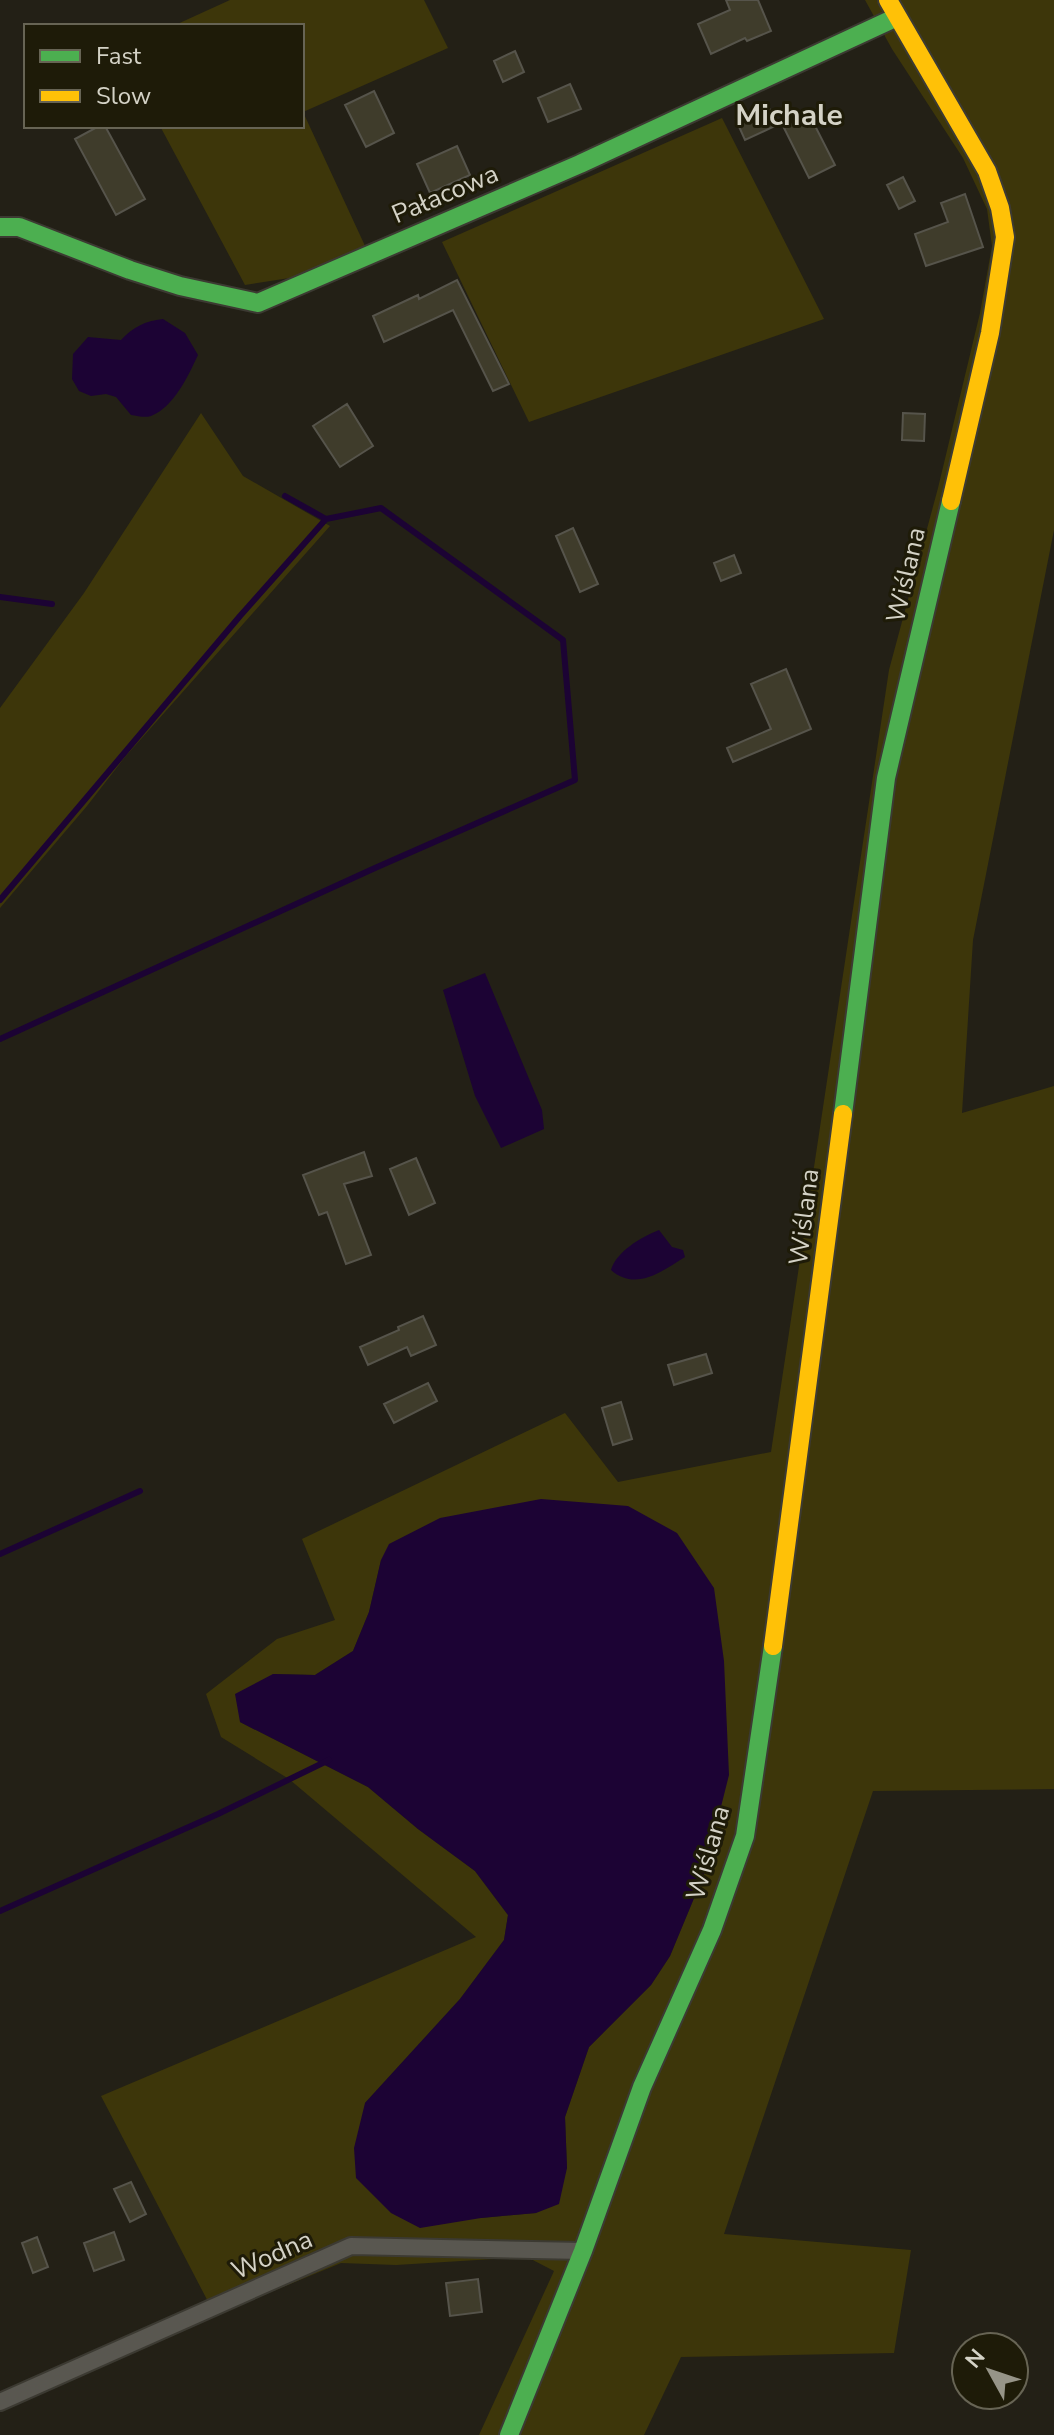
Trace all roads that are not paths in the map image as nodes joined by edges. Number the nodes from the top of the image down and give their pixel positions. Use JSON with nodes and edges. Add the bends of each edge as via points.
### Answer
{"nodes":[{"id":1,"x":893,"y":8,"type":"edge"},
{"id":2,"x":0,"y":227,"type":"edge"},
{"id":3,"x":583,"y":2251,"type":"junction"},
{"id":4,"x":0,"y":2402,"type":"edge"},
{"id":5,"x":509,"y":2435,"type":"edge"}],
"edges":[{"from":1,"to":2,"type":"street","name":"Pałacowa","via":[[580,164],[258,303],[180,286],[19,227]]},
{"from":1,"to":3,"type":"street","name":"Wiślana","via":[[987,171],[1005,237],[1000,274],[886,778],[745,1836],[712,1930],[642,2087]]},
{"from":3,"to":4,"type":"street","name":"Wodna","via":[[351,2246]]},
{"from":3,"to":5,"type":"street","name":"Wiślana"}]}
